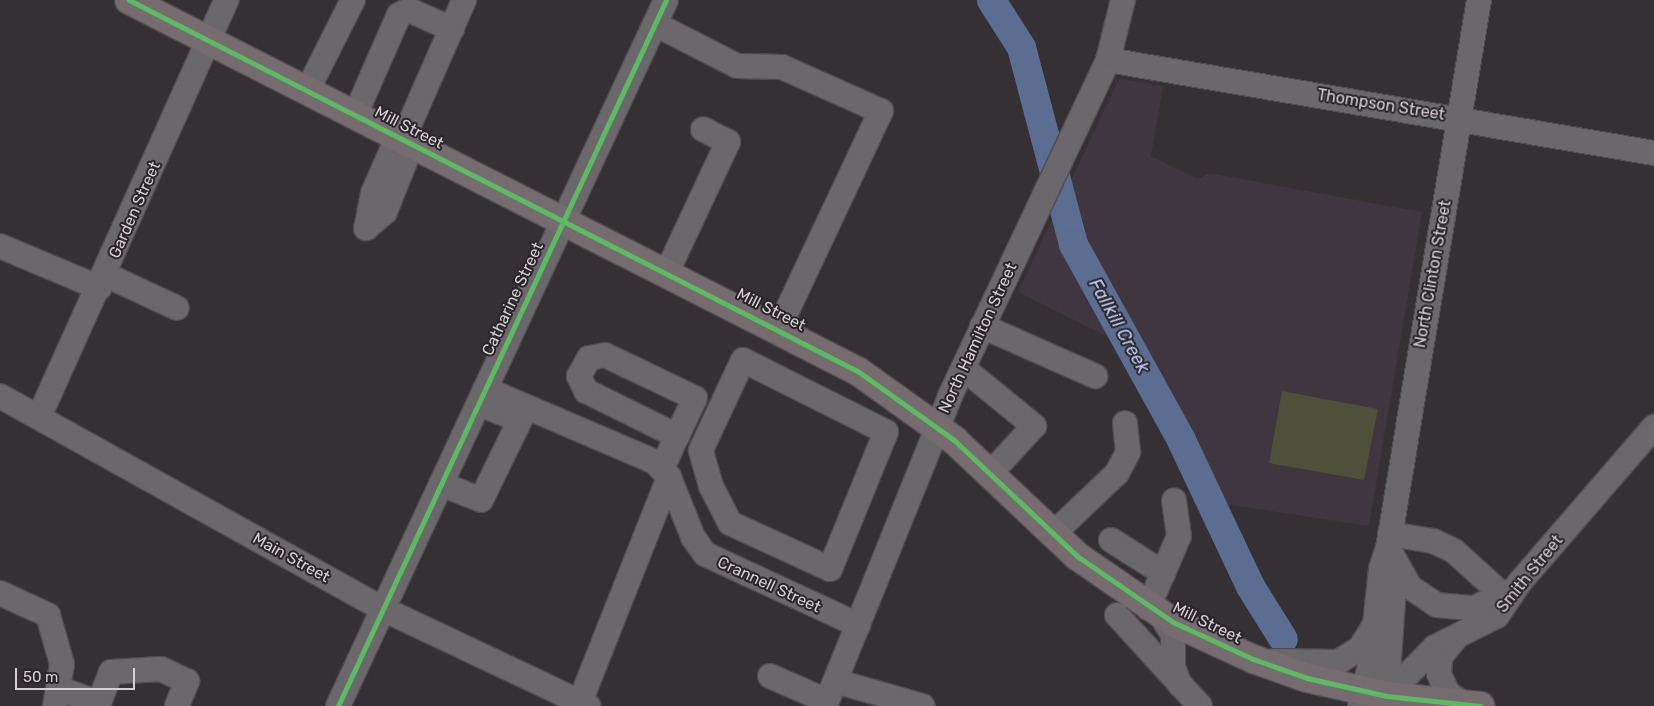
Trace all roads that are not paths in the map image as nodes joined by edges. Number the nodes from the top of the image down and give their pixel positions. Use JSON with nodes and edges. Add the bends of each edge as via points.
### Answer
{"nodes":[{"id":1,"x":226,"y":0,"type":"edge"},
{"id":2,"x":353,"y":0,"type":"edge"},
{"id":3,"x":464,"y":0,"type":"edge"},
{"id":4,"x":666,"y":0,"type":"edge"},
{"id":5,"x":1123,"y":0,"type":"edge"},
{"id":6,"x":1480,"y":0,"type":"edge"},
{"id":7,"x":143,"y":3,"type":"edge"},
{"id":8,"x":655,"y":24,"type":"junction"},
{"id":9,"x":452,"y":29,"type":"junction"},
{"id":10,"x":209,"y":40,"type":"junction"},
{"id":11,"x":1108,"y":60,"type":"junction"},
{"id":12,"x":307,"y":91,"type":"junction"},
{"id":13,"x":355,"y":115,"type":"junction"},
{"id":14,"x":1459,"y":118,"type":"junction"},
{"id":15,"x":703,"y":129,"type":"dead end"},
{"id":16,"x":404,"y":140,"type":"junction"},
{"id":17,"x":1654,"y":153,"type":"edge"},
{"id":18,"x":564,"y":220,"type":"junction"},
{"id":19,"x":0,"y":246,"type":"edge"},
{"id":20,"x":667,"y":272,"type":"junction"},
{"id":21,"x":103,"y":282,"type":"junction"},
{"id":22,"x":177,"y":308,"type":"dead end"},
{"id":23,"x":982,"y":326,"type":"junction"},
{"id":24,"x":779,"y":328,"type":"junction"},
{"id":25,"x":963,"y":368,"type":"junction"},
{"id":26,"x":1095,"y":376,"type":"dead end"},
{"id":27,"x":0,"y":396,"type":"edge"},
{"id":28,"x":482,"y":396,"type":"junction"},
{"id":29,"x":39,"y":417,"type":"junction"},
{"id":30,"x":1125,"y":423,"type":"dead end"},
{"id":31,"x":937,"y":426,"type":"junction"},
{"id":32,"x":1654,"y":427,"type":"edge"},
{"id":33,"x":677,"y":436,"type":"junction"},
{"id":34,"x":990,"y":474,"type":"junction"},
{"id":35,"x":670,"y":480,"type":"junction"},
{"id":36,"x":441,"y":484,"type":"junction"},
{"id":37,"x":711,"y":486,"type":"junction"},
{"id":38,"x":1174,"y":500,"type":"dead end"},
{"id":39,"x":1052,"y":535,"type":"junction"},
{"id":40,"x":1110,"y":540,"type":"dead end"},
{"id":41,"x":1389,"y":541,"type":"junction"},
{"id":42,"x":1164,"y":573,"type":"junction"},
{"id":43,"x":1512,"y":589,"type":"junction"},
{"id":44,"x":0,"y":593,"type":"edge"},
{"id":45,"x":382,"y":609,"type":"junction"},
{"id":46,"x":1154,"y":611,"type":"junction"},
{"id":47,"x":1117,"y":615,"type":"dead end"},
{"id":48,"x":1377,"y":616,"type":"junction"},
{"id":49,"x":858,"y":626,"type":"junction"},
{"id":50,"x":1461,"y":634,"type":"junction"},
{"id":51,"x":1253,"y":659,"type":"junction"},
{"id":52,"x":770,"y":676,"type":"dead end"},
{"id":53,"x":1182,"y":688,"type":"junction"},
{"id":54,"x":829,"y":696,"type":"edge"},
{"id":55,"x":58,"y":697,"type":"edge"},
{"id":56,"x":1386,"y":701,"type":"edge"},
{"id":57,"x":584,"y":704,"type":"edge"},
{"id":58,"x":1473,"y":705,"type":"edge"},
{"id":59,"x":177,"y":706,"type":"edge"},
{"id":60,"x":338,"y":706,"type":"edge"},
{"id":61,"x":923,"y":706,"type":"edge"},
{"id":62,"x":1200,"y":706,"type":"edge"}],
"edges":[{"from":1,"to":10,"type":"street","name":"Garden Street"},
{"from":2,"to":12,"type":"street"},
{"from":3,"to":9,"type":"street"},
{"from":4,"to":8,"type":"street","name":"Catharine Street"},
{"from":5,"to":11,"type":"street","name":"North Hamilton Street"},
{"from":6,"to":14,"type":"street","name":"North Clinton Street"},
{"from":7,"to":10,"type":"highway","name":"Mill Street"},
{"from":8,"to":18,"type":"street","name":"Catharine Street"},
{"from":8,"to":24,"type":"street","via":[[737,66],[782,68],[881,112]]},
{"from":9,"to":13,"type":"street","via":[[408,10],[399,15]]},
{"from":9,"to":16,"type":"street"},
{"from":10,"to":12,"type":"highway","name":"Mill Street"},
{"from":10,"to":21,"type":"street","name":"Garden Street"},
{"from":11,"to":14,"type":"street","name":"Thompson Street"},
{"from":11,"to":23,"type":"street","name":"North Hamilton Street"},
{"from":12,"to":13,"type":"highway","name":"Mill Street"},
{"from":13,"to":16,"type":"highway","name":"Mill Street"},
{"from":14,"to":17,"type":"street","name":"Thompson Street"},
{"from":14,"to":41,"type":"street","name":"North Clinton Street"},
{"from":15,"to":20,"type":"street","via":[[728,142]]},
{"from":16,"to":18,"type":"highway","name":"Mill Street"},
{"from":18,"to":20,"type":"highway","name":"Mill Street"},
{"from":18,"to":28,"type":"street","name":"Catharine Street"},
{"from":19,"to":21,"type":"street"},
{"from":20,"to":24,"type":"highway","name":"Mill Street"},
{"from":21,"to":22,"type":"street"},
{"from":21,"to":29,"type":"street","name":"Garden Street"},
{"from":23,"to":25,"type":"street","name":"North Hamilton Street"},
{"from":23,"to":26,"type":"street"},
{"from":24,"to":31,"type":"highway","name":"Mill Street","via":[[859,372]]},
{"from":25,"to":31,"type":"street","name":"North Hamilton Street"},
{"from":25,"to":34,"type":"street","via":[[1034,426]]},
{"from":27,"to":29,"type":"street","name":"Main Street"},
{"from":28,"to":35,"type":"street","via":[[655,462]]},
{"from":28,"to":36,"type":"street","name":"Catharine Street"},
{"from":28,"to":36,"type":"street","via":[[520,420],[481,500]]},
{"from":29,"to":45,"type":"street","name":"Main Street"},
{"from":30,"to":39,"type":"street","via":[[1128,452],[1117,474]]},
{"from":31,"to":34,"type":"highway","name":"Mill Street"},
{"from":31,"to":49,"type":"street","name":"North Hamilton Street"},
{"from":32,"to":43,"type":"street","name":"Smith Street"},
{"from":33,"to":33,"type":"street","via":[[695,398],[604,355],[588,358],[579,376],[586,391]]},
{"from":33,"to":35,"type":"street"},
{"from":34,"to":39,"type":"highway","name":"Mill Street"},
{"from":35,"to":37,"type":"street"},
{"from":35,"to":49,"type":"street","name":"Crannell Street","via":[[693,537],[719,564]]},
{"from":35,"to":57,"type":"street"},
{"from":36,"to":45,"type":"street","name":"Catharine Street"},
{"from":37,"to":37,"type":"street","via":[[730,523],[830,569],[886,432],[743,360],[701,450]]},
{"from":38,"to":42,"type":"street","via":[[1179,536]]},
{"from":39,"to":46,"type":"highway","name":"Mill Street"},
{"from":40,"to":42,"type":"street"},
{"from":41,"to":43,"type":"street","via":[[1433,542],[1454,551]]},
{"from":41,"to":43,"type":"street","via":[[1410,586],[1437,605],[1474,608]]},
{"from":41,"to":48,"type":"street","name":"North Clinton Street","via":[[1381,569]]},
{"from":41,"to":56,"type":"street","name":"North Clinton Street","via":[[1394,589]]},
{"from":42,"to":46,"type":"street"},
{"from":43,"to":50,"type":"street","name":"Smith Street","via":[[1497,616]]},
{"from":44,"to":55,"type":"street","via":[[48,614],[60,652]]},
{"from":45,"to":57,"type":"street","name":"Main Street"},
{"from":45,"to":60,"type":"street","name":"Catharine Street"},
{"from":46,"to":51,"type":"highway","name":"Mill Street"},
{"from":46,"to":53,"type":"street","via":[[1173,635],[1174,667]]},
{"from":47,"to":53,"type":"street"},
{"from":48,"to":51,"type":"street","via":[[1360,648],[1338,662]]},
{"from":48,"to":56,"type":"street","name":"North Clinton Street"},
{"from":49,"to":54,"type":"street","name":"North Hamilton Street"},
{"from":50,"to":56,"type":"street","name":"Smith Street","via":[[1427,653]]},
{"from":50,"to":58,"type":"street","via":[[1443,651],[1439,674],[1448,693]]},
{"from":51,"to":56,"type":"highway","name":"Mill Street"},
{"from":52,"to":54,"type":"street"},
{"from":53,"to":62,"type":"street"},
{"from":54,"to":61,"type":"street"},
{"from":55,"to":59,"type":"street","via":[[100,703],[111,672],[161,669],[187,681]]},
{"from":56,"to":58,"type":"highway","name":"Mill Street"}]}
